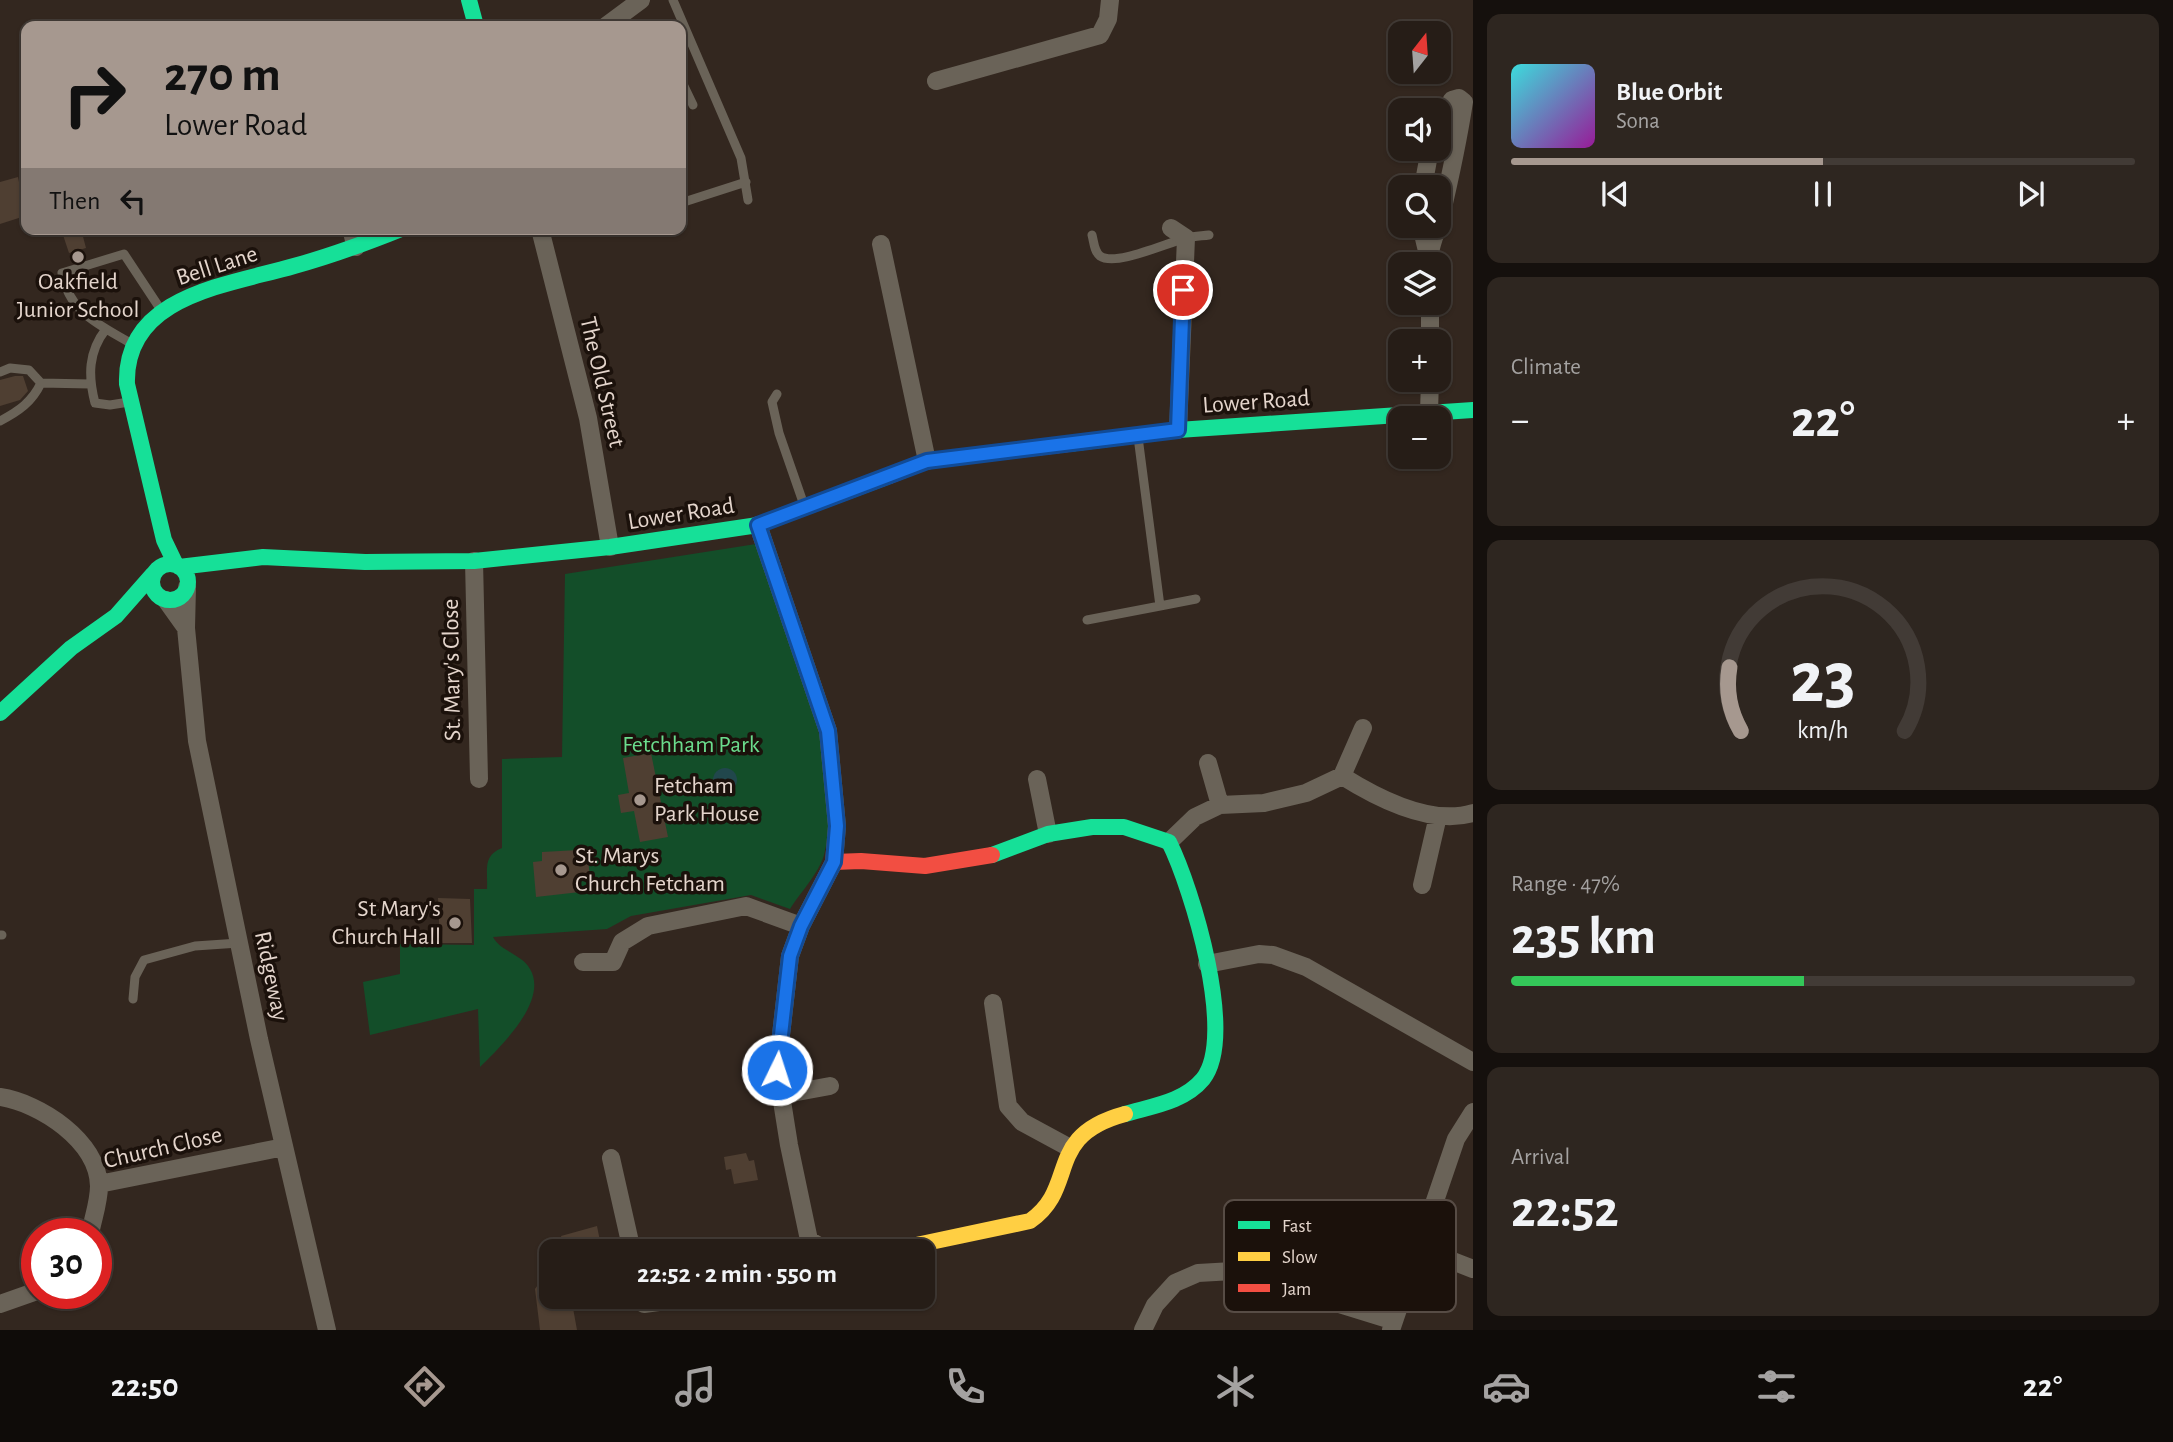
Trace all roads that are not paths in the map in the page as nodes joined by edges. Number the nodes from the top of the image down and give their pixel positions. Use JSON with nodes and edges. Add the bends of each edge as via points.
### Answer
{"nodes":[{"id":1,"x":469,"y":0,"type":"edge"},
{"id":2,"x":641,"y":0,"type":"edge"},
{"id":3,"x":673,"y":0,"type":"edge"},
{"id":4,"x":1110,"y":0,"type":"edge"},
{"id":5,"x":475,"y":21,"type":"edge"},
{"id":6,"x":613,"y":21,"type":"edge"},
{"id":7,"x":682,"y":21,"type":"edge"},
{"id":8,"x":686,"y":30,"type":"edge"},
{"id":9,"x":936,"y":81,"type":"dead end"},
{"id":10,"x":686,"y":90,"type":"edge"},
{"id":11,"x":1451,"y":102,"type":"edge"},
{"id":12,"x":693,"y":105,"type":"dead end"},
{"id":13,"x":746,"y":182,"type":"junction"},
{"id":14,"x":748,"y":200,"type":"dead end"},
{"id":15,"x":687,"y":201,"type":"dead end"},
{"id":16,"x":1179,"y":233,"type":"junction"},
{"id":17,"x":353,"y":235,"type":"edge"},
{"id":18,"x":386,"y":235,"type":"edge"},
{"id":19,"x":542,"y":235,"type":"edge"},
{"id":20,"x":1092,"y":235,"type":"dead end"},
{"id":21,"x":1209,"y":235,"type":"dead end"},
{"id":22,"x":881,"y":244,"type":"dead end"},
{"id":23,"x":356,"y":247,"type":"junction"},
{"id":24,"x":1431,"y":252,"type":"edge"},
{"id":25,"x":162,"y":312,"type":"junction"},
{"id":26,"x":106,"y":329,"type":"junction"},
{"id":27,"x":132,"y":344,"type":"junction"},
{"id":28,"x":0,"y":372,"type":"edge"},
{"id":29,"x":41,"y":383,"type":"junction"},
{"id":30,"x":90,"y":384,"type":"junction"},
{"id":31,"x":776,"y":394,"type":"dead end"},
{"id":32,"x":130,"y":401,"type":"junction"},
{"id":33,"x":1473,"y":410,"type":"edge"},
{"id":34,"x":1451,"y":411,"type":"edge"},
{"id":35,"x":1388,"y":415,"type":"edge"},
{"id":36,"x":0,"y":421,"type":"edge"},
{"id":37,"x":1178,"y":430,"type":"junction"},
{"id":38,"x":1138,"y":435,"type":"junction"},
{"id":39,"x":927,"y":461,"type":"junction"},
{"id":40,"x":805,"y":508,"type":"junction"},
{"id":41,"x":758,"y":525,"type":"junction"},
{"id":42,"x":164,"y":540,"type":"junction"},
{"id":43,"x":610,"y":547,"type":"junction"},
{"id":44,"x":219,"y":561,"type":"junction"},
{"id":45,"x":474,"y":561,"type":"junction"},
{"id":46,"x":178,"y":566,"type":"junction"},
{"id":47,"x":155,"y":572,"type":"junction"},
{"id":48,"x":187,"y":586,"type":"junction"},
{"id":49,"x":165,"y":599,"type":"junction"},
{"id":50,"x":1196,"y":599,"type":"dead end"},
{"id":51,"x":1160,"y":606,"type":"junction"},
{"id":52,"x":116,"y":615,"type":"junction"},
{"id":53,"x":1087,"y":620,"type":"dead end"},
{"id":54,"x":186,"y":628,"type":"junction"},
{"id":55,"x":0,"y":713,"type":"edge"},
{"id":56,"x":1363,"y":728,"type":"dead end"},
{"id":57,"x":1208,"y":763,"type":"dead end"},
{"id":58,"x":1342,"y":776,"type":"junction"},
{"id":59,"x":479,"y":779,"type":"dead end"},
{"id":60,"x":1037,"y":779,"type":"dead end"},
{"id":61,"x":1220,"y":805,"type":"junction"},
{"id":62,"x":1473,"y":813,"type":"edge"},
{"id":63,"x":1438,"y":816,"type":"junction"},
{"id":64,"x":1048,"y":834,"type":"junction"},
{"id":65,"x":1169,"y":842,"type":"junction"},
{"id":66,"x":834,"y":862,"type":"junction"},
{"id":67,"x":1422,"y":885,"type":"dead end"},
{"id":68,"x":801,"y":926,"type":"junction"},
{"id":69,"x":241,"y":943,"type":"junction"},
{"id":70,"x":583,"y":962,"type":"dead end"},
{"id":71,"x":1207,"y":964,"type":"junction"},
{"id":72,"x":134,"y":999,"type":"dead end"},
{"id":73,"x":993,"y":1003,"type":"dead end"},
{"id":74,"x":1473,"y":1062,"type":"edge"},
{"id":75,"x":830,"y":1086,"type":"dead end"},
{"id":76,"x":780,"y":1095,"type":"junction"},
{"id":77,"x":0,"y":1097,"type":"edge"},
{"id":78,"x":1473,"y":1112,"type":"edge"},
{"id":79,"x":284,"y":1147,"type":"junction"},
{"id":80,"x":1070,"y":1147,"type":"junction"},
{"id":81,"x":611,"y":1158,"type":"dead end"},
{"id":82,"x":99,"y":1184,"type":"junction"},
{"id":83,"x":1435,"y":1200,"type":"edge"},
{"id":84,"x":93,"y":1218,"type":"edge"},
{"id":85,"x":629,"y":1239,"type":"edge"},
{"id":86,"x":802,"y":1239,"type":"edge"},
{"id":87,"x":935,"y":1241,"type":"edge"},
{"id":88,"x":1456,"y":1262,"type":"edge"},
{"id":89,"x":1473,"y":1269,"type":"edge"},
{"id":90,"x":1224,"y":1272,"type":"edge"},
{"id":91,"x":21,"y":1297,"type":"edge"},
{"id":92,"x":0,"y":1304,"type":"edge"},
{"id":93,"x":1354,"y":1312,"type":"edge"},
{"id":94,"x":1392,"y":1325,"type":"edge"},
{"id":95,"x":327,"y":1330,"type":"edge"},
{"id":96,"x":1143,"y":1330,"type":"edge"}],
"edges":[{"from":1,"to":5,"type":"street"},
{"from":2,"to":6,"type":"street"},
{"from":3,"to":7,"type":"lane"},
{"from":4,"to":9,"type":"street","via":[[1100,35]]},
{"from":8,"to":13,"type":"lane","via":[[741,158]]},
{"from":10,"to":12,"type":"lane"},
{"from":11,"to":24,"type":"street","via":[[1458,98],[1464,102],[1457,152]]},
{"from":13,"to":14,"type":"lane"},
{"from":13,"to":15,"type":"lane"},
{"from":16,"to":20,"type":"lane","via":[[1110,259],[1096,250]]},
{"from":16,"to":21,"type":"lane"},
{"from":16,"to":37,"type":"street"},
{"from":17,"to":23,"type":"street"},
{"from":18,"to":23,"type":"street","name":"Bell Lane"},
{"from":19,"to":43,"type":"street","name":"The Old Street","via":[[588,418]]},
{"from":22,"to":39,"type":"street"},
{"from":23,"to":25,"type":"street","name":"Bell Lane","via":[[192,296]]},
{"from":25,"to":26,"type":"lane","via":[[124,254],[62,273],[64,287],[78,310]]},
{"from":25,"to":27,"type":"street","name":"Bell Lane"},
{"from":26,"to":27,"type":"lane"},
{"from":26,"to":30,"type":"lane","via":[[90,359]]},
{"from":27,"to":32,"type":"street","via":[[126,366]]},
{"from":28,"to":29,"type":"lane","via":[[29,370]]},
{"from":29,"to":30,"type":"lane"},
{"from":29,"to":36,"type":"lane","via":[[35,397]]},
{"from":30,"to":32,"type":"lane","via":[[95,403]]},
{"from":31,"to":40,"type":"lane","via":[[772,402],[779,433]]},
{"from":32,"to":42,"type":"street"},
{"from":33,"to":34,"type":"street","name":"Lower Road"},
{"from":35,"to":37,"type":"street","name":"Lower Road"},
{"from":37,"to":38,"type":"street","name":"Lower Road"},
{"from":38,"to":39,"type":"street","name":"Lower Road"},
{"from":38,"to":51,"type":"lane"},
{"from":39,"to":40,"type":"street","name":"Lower Road"},
{"from":40,"to":41,"type":"street","name":"Lower Road"},
{"from":41,"to":43,"type":"street","name":"Lower Road"},
{"from":41,"to":66,"type":"street","via":[[828,731],[837,826]]},
{"from":42,"to":46,"type":"street"},
{"from":42,"to":47,"type":"street"},
{"from":43,"to":45,"type":"street","name":"Lower Road"},
{"from":44,"to":45,"type":"street","name":"Lower Road","via":[[292,557]]},
{"from":44,"to":46,"type":"street","name":"Lower Road"},
{"from":44,"to":48,"type":"street"},
{"from":45,"to":59,"type":"street","name":"St. Mary's Close"},
{"from":46,"to":47,"type":"street","name":"Lower Road","via":[[166,564]]},
{"from":46,"to":48,"type":"street","via":[[186,574]]},
{"from":47,"to":49,"type":"street","via":[[152,586]]},
{"from":47,"to":52,"type":"street"},
{"from":48,"to":49,"type":"street","via":[[181,596]]},
{"from":48,"to":54,"type":"street","name":"Ridgeway"},
{"from":49,"to":52,"type":"street"},
{"from":49,"to":54,"type":"street","name":"Ridgeway"},
{"from":50,"to":51,"type":"lane"},
{"from":51,"to":53,"type":"lane"},
{"from":52,"to":55,"type":"street","via":[[71,648]]},
{"from":54,"to":69,"type":"street","name":"Ridgeway","via":[[197,741]]},
{"from":56,"to":58,"type":"street"},
{"from":57,"to":61,"type":"street"},
{"from":58,"to":61,"type":"street","via":[[1306,793],[1264,803]]},
{"from":58,"to":63,"type":"street","via":[[1378,799]]},
{"from":60,"to":64,"type":"street"},
{"from":61,"to":65,"type":"street","via":[[1195,817]]},
{"from":62,"to":63,"type":"street"},
{"from":63,"to":67,"type":"street"},
{"from":64,"to":65,"type":"street","via":[[1124,827]]},
{"from":64,"to":66,"type":"street","via":[[997,854],[925,866]]},
{"from":65,"to":71,"type":"street","via":[[1181,866]]},
{"from":66,"to":68,"type":"street"},
{"from":68,"to":70,"type":"street","via":[[746,906],[648,926],[622,942],[613,962]]},
{"from":68,"to":76,"type":"street","via":[[785,984],[777,1070]]},
{"from":69,"to":72,"type":"lane","via":[[195,946],[144,960],[135,976]]},
{"from":69,"to":79,"type":"street","name":"Ridgeway"},
{"from":71,"to":74,"type":"street","via":[[1259,954],[1295,963]]},
{"from":71,"to":80,"type":"street","via":[[1217,1009],[1214,1056],[1207,1073],[1190,1092],[1097,1124]]},
{"from":73,"to":80,"type":"street","via":[[1008,1106],[1022,1122]]},
{"from":75,"to":76,"type":"street"},
{"from":76,"to":86,"type":"street"},
{"from":77,"to":82,"type":"street","via":[[33,1107],[72,1134],[87,1152]]},
{"from":78,"to":83,"type":"street","via":[[1456,1139]]},
{"from":79,"to":82,"type":"street","name":"Church Close"},
{"from":79,"to":95,"type":"street","name":"Ridgeway"},
{"from":80,"to":87,"type":"street","via":[[1045,1210],[1030,1221]]},
{"from":81,"to":85,"type":"street"},
{"from":82,"to":84,"type":"street","name":"Church Close"},
{"from":88,"to":89,"type":"street"},
{"from":90,"to":96,"type":"street","via":[[1198,1273],[1175,1283],[1155,1305]]},
{"from":91,"to":92,"type":"street"},
{"from":93,"to":94,"type":"street"}]}
